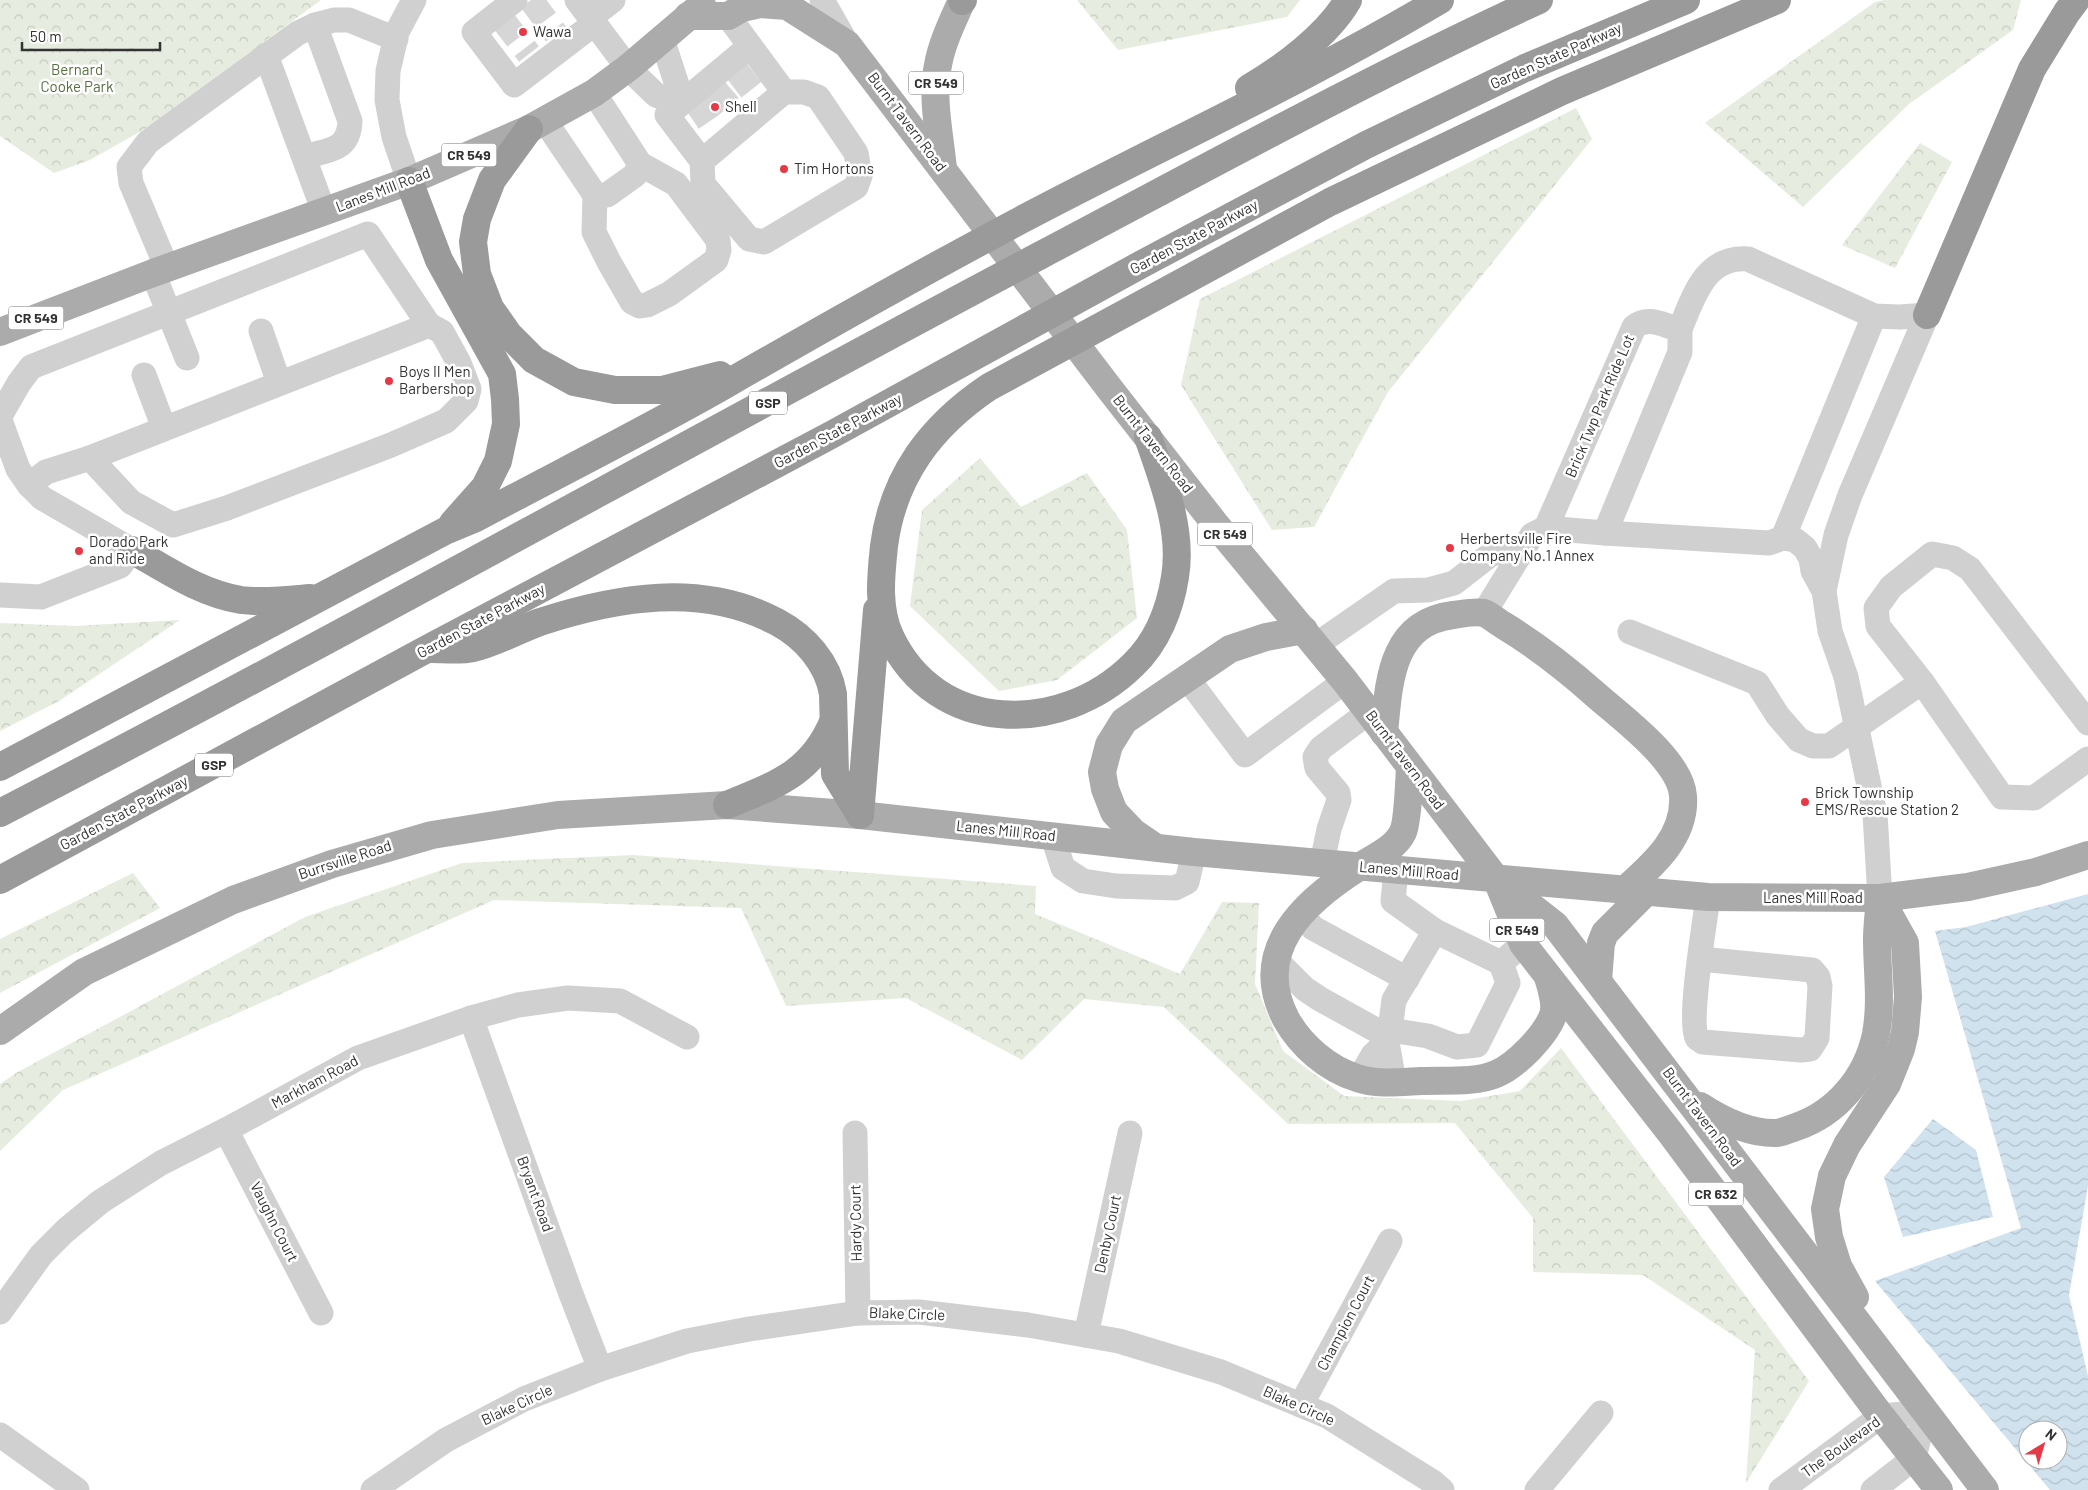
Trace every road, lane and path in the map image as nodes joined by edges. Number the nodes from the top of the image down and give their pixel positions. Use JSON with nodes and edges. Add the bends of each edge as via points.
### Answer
{"nodes":[{"id":1,"x":414,"y":0,"type":"edge"},
{"id":2,"x":613,"y":0,"type":"edge"},
{"id":3,"x":822,"y":0,"type":"edge"},
{"id":4,"x":962,"y":0,"type":"edge"},
{"id":5,"x":1348,"y":0,"type":"edge"},
{"id":6,"x":1440,"y":0,"type":"edge"},
{"id":7,"x":1539,"y":0,"type":"edge"},
{"id":8,"x":1686,"y":0,"type":"edge"},
{"id":9,"x":1777,"y":0,"type":"edge"},
{"id":10,"x":2076,"y":0,"type":"edge"},
{"id":11,"x":505,"y":11,"type":"edge"},
{"id":12,"x":708,"y":11,"type":"edge"},
{"id":13,"x":587,"y":13,"type":"edge"},
{"id":14,"x":315,"y":25,"type":"junction"},
{"id":15,"x":396,"y":39,"type":"junction"},
{"id":16,"x":662,"y":39,"type":"junction"},
{"id":17,"x":847,"y":44,"type":"junction"},
{"id":18,"x":750,"y":46,"type":"junction"},
{"id":19,"x":270,"y":66,"type":"junction"},
{"id":20,"x":628,"y":68,"type":"junction"},
{"id":21,"x":784,"y":92,"type":"junction"},
{"id":22,"x":594,"y":93,"type":"junction"},
{"id":23,"x":693,"y":95,"type":"junction"},
{"id":24,"x":537,"y":125,"type":"junction"},
{"id":25,"x":305,"y":157,"type":"junction"},
{"id":26,"x":702,"y":161,"type":"junction"},
{"id":27,"x":640,"y":164,"type":"junction"},
{"id":28,"x":943,"y":169,"type":"junction"},
{"id":29,"x":1104,"y":176,"type":"junction"},
{"id":30,"x":409,"y":181,"type":"junction"},
{"id":31,"x":595,"y":195,"type":"junction"},
{"id":32,"x":324,"y":212,"type":"junction"},
{"id":33,"x":160,"y":271,"type":"junction"},
{"id":34,"x":168,"y":313,"type":"junction"},
{"id":35,"x":1927,"y":314,"type":"junction"},
{"id":36,"x":1874,"y":316,"type":"junction"},
{"id":37,"x":429,"y":325,"type":"junction"},
{"id":38,"x":1680,"y":329,"type":"junction"},
{"id":39,"x":261,"y":330,"type":"dead end"},
{"id":40,"x":0,"y":332,"type":"edge"},
{"id":41,"x":187,"y":358,"type":"dead end"},
{"id":42,"x":755,"y":366,"type":"junction"},
{"id":43,"x":144,"y":375,"type":"dead end"},
{"id":44,"x":279,"y":383,"type":"junction"},
{"id":45,"x":0,"y":416,"type":"edge"},
{"id":46,"x":164,"y":428,"type":"junction"},
{"id":47,"x":3,"y":436,"type":"edge"},
{"id":48,"x":1148,"y":437,"type":"junction"},
{"id":49,"x":90,"y":458,"type":"junction"},
{"id":50,"x":29,"y":485,"type":"junction"},
{"id":51,"x":1546,"y":528,"type":"junction"},
{"id":52,"x":447,"y":530,"type":"junction"},
{"id":53,"x":1605,"y":534,"type":"junction"},
{"id":54,"x":1783,"y":538,"type":"junction"},
{"id":55,"x":132,"y":550,"type":"junction"},
{"id":56,"x":1519,"y":556,"type":"junction"},
{"id":57,"x":880,"y":583,"type":"junction"},
{"id":58,"x":1824,"y":591,"type":"junction"},
{"id":59,"x":0,"y":595,"type":"edge"},
{"id":60,"x":319,"y":598,"type":"junction"},
{"id":61,"x":1484,"y":613,"type":"junction"},
{"id":62,"x":1630,"y":632,"type":"dead end"},
{"id":63,"x":1310,"y":637,"type":"junction"},
{"id":64,"x":427,"y":649,"type":"junction"},
{"id":65,"x":1187,"y":678,"type":"junction"},
{"id":66,"x":1345,"y":681,"type":"junction"},
{"id":67,"x":1922,"y":682,"type":"junction"},
{"id":68,"x":833,"y":722,"type":"junction"},
{"id":69,"x":1377,"y":723,"type":"junction"},
{"id":70,"x":2088,"y":723,"type":"edge"},
{"id":71,"x":1857,"y":727,"type":"junction"},
{"id":72,"x":2088,"y":759,"type":"edge"},
{"id":73,"x":0,"y":767,"type":"edge"},
{"id":74,"x":1410,"y":768,"type":"junction"},
{"id":75,"x":727,"y":805,"type":"junction"},
{"id":76,"x":0,"y":813,"type":"edge"},
{"id":77,"x":860,"y":815,"type":"junction"},
{"id":78,"x":1053,"y":837,"type":"junction"},
{"id":79,"x":1155,"y":847,"type":"junction"},
{"id":80,"x":1194,"y":852,"type":"junction"},
{"id":81,"x":2088,"y":855,"type":"edge"},
{"id":82,"x":1322,"y":863,"type":"junction"},
{"id":83,"x":1359,"y":867,"type":"junction"},
{"id":84,"x":1396,"y":870,"type":"junction"},
{"id":85,"x":1496,"y":879,"type":"junction"},
{"id":86,"x":0,"y":880,"type":"edge"},
{"id":87,"x":1637,"y":890,"type":"junction"},
{"id":88,"x":1708,"y":897,"type":"junction"},
{"id":89,"x":1880,"y":898,"type":"junction"},
{"id":90,"x":1300,"y":914,"type":"junction"},
{"id":91,"x":1435,"y":931,"type":"junction"},
{"id":92,"x":1523,"y":944,"type":"junction"},
{"id":93,"x":1276,"y":959,"type":"junction"},
{"id":94,"x":1700,"y":959,"type":"junction"},
{"id":95,"x":1501,"y":963,"type":"junction"},
{"id":96,"x":1548,"y":976,"type":"junction"},
{"id":97,"x":1407,"y":979,"type":"junction"},
{"id":98,"x":1598,"y":981,"type":"junction"},
{"id":99,"x":471,"y":1018,"type":"junction"},
{"id":100,"x":0,"y":1031,"type":"edge"},
{"id":101,"x":1388,"y":1036,"type":"junction"},
{"id":102,"x":687,"y":1037,"type":"dead end"},
{"id":103,"x":1359,"y":1079,"type":"junction"},
{"id":104,"x":1394,"y":1082,"type":"junction"},
{"id":105,"x":1690,"y":1100,"type":"junction"},
{"id":106,"x":226,"y":1130,"type":"junction"},
{"id":107,"x":855,"y":1133,"type":"dead end"},
{"id":108,"x":1130,"y":1133,"type":"dead end"},
{"id":109,"x":1390,"y":1241,"type":"dead end"},
{"id":110,"x":0,"y":1312,"type":"edge"},
{"id":111,"x":322,"y":1313,"type":"dead end"},
{"id":112,"x":858,"y":1313,"type":"junction"},
{"id":113,"x":1086,"y":1335,"type":"junction"},
{"id":114,"x":1867,"y":1336,"type":"junction"},
{"id":115,"x":600,"y":1369,"type":"junction"},
{"id":116,"x":1301,"y":1405,"type":"junction"},
{"id":117,"x":1925,"y":1412,"type":"junction"},
{"id":118,"x":1601,"y":1413,"type":"dead end"},
{"id":119,"x":1881,"y":1416,"type":"junction"},
{"id":120,"x":0,"y":1435,"type":"edge"},
{"id":121,"x":1914,"y":1458,"type":"junction"},
{"id":122,"x":77,"y":1490,"type":"edge"},
{"id":123,"x":373,"y":1490,"type":"edge"},
{"id":124,"x":1442,"y":1490,"type":"edge"},
{"id":125,"x":1537,"y":1490,"type":"edge"},
{"id":126,"x":1782,"y":1490,"type":"edge"},
{"id":127,"x":1873,"y":1490,"type":"edge"},
{"id":128,"x":1939,"y":1490,"type":"edge"},
{"id":129,"x":1985,"y":1490,"type":"edge"}],
"edges":[{"from":1,"to":15,"type":"street"},
{"from":2,"to":13,"type":"street"},
{"from":3,"to":17,"type":"street","name":"Burnt Tavern Road"},
{"from":4,"to":28,"type":"main road","number":"CR 549","via":[[938,66],[936,93]]},
{"from":5,"to":29,"type":"highway","via":[[1312,41],[1264,79]]},
{"from":6,"to":29,"type":"highway","via":[[1232,114]]},
{"from":7,"to":76,"type":"highway","number":"GSP","via":[[1275,129]]},
{"from":8,"to":64,"type":"highway","name":"Garden State Parkway","number":"GSP","via":[[1525,68],[1366,145],[831,435]]},
{"from":9,"to":57,"type":"highway","via":[[1562,91],[1330,202],[989,387],[963,404],[940,426],[913,460],[894,501],[886,531]]},
{"from":10,"to":35,"type":"highway","via":[[2032,69]]},
{"from":11,"to":13,"type":"street","via":[[474,32],[514,84],[534,60],[561,40]]},
{"from":12,"to":16,"type":"main road","name":"Lanes Mill Road","number":"CR 549"},
{"from":12,"to":17,"type":"main road","number":"CR 549","via":[[760,4],[787,6]]},
{"from":12,"to":18,"type":"street"},
{"from":13,"to":20,"type":"street"},
{"from":14,"to":15,"type":"street","via":[[348,20]]},
{"from":14,"to":19,"type":"street","via":[[298,33]]},
{"from":14,"to":25,"type":"street","via":[[350,121],[350,132],[346,141],[337,147]]},
{"from":15,"to":30,"type":"street","via":[[388,70],[387,100],[394,137]]},
{"from":16,"to":20,"type":"main road","name":"Lanes Mill Road","number":"CR 549"},
{"from":16,"to":23,"type":"street","via":[[678,88]]},
{"from":17,"to":28,"type":"main road","name":"Burnt Tavern Road","number":"CR 549"},
{"from":18,"to":21,"type":"street"},
{"from":18,"to":23,"type":"street","via":[[733,66]]},
{"from":19,"to":25,"type":"street"},
{"from":19,"to":33,"type":"street","via":[[186,115],[148,142],[129,166],[131,183]]},
{"from":20,"to":22,"type":"main road","name":"Lanes Mill Road","number":"CR 549"},
{"from":20,"to":23,"type":"street","via":[[656,95]]},
{"from":21,"to":26,"type":"street","via":[[761,102],[719,135]]},
{"from":21,"to":26,"type":"street","via":[[804,92],[818,97],[856,153],[860,176],[856,187],[764,242],[749,239],[703,184]]},
{"from":22,"to":24,"type":"main road","name":"Lanes Mill Road","number":"CR 549"},
{"from":22,"to":27,"type":"street"},
{"from":23,"to":26,"type":"street","via":[[667,115]]},
{"from":24,"to":30,"type":"main road","name":"Lanes Mill Road","number":"CR 549"},
{"from":24,"to":31,"type":"street"},
{"from":24,"to":42,"type":"highway","via":[[492,180],[472,242],[476,274],[490,308],[509,335],[534,360],[574,382],[615,390],[662,390]]},
{"from":25,"to":32,"type":"street"},
{"from":27,"to":31,"type":"street","via":[[635,175],[607,195]]},
{"from":27,"to":31,"type":"street","via":[[676,184],[718,240],[720,250],[716,260],[668,294],[647,305],[632,302],[594,232]]},
{"from":28,"to":48,"type":"main road","name":"Burnt Tavern Road","number":"CR 549"},
{"from":29,"to":42,"type":"highway","via":[[891,289]]},
{"from":30,"to":32,"type":"main road","name":"Lanes Mill Road","number":"CR 549"},
{"from":30,"to":52,"type":"highway","via":[[439,260],[502,374],[505,399],[506,424],[498,460],[485,487]]},
{"from":32,"to":33,"type":"main road","name":"Lanes Mill Road","number":"CR 549"},
{"from":33,"to":34,"type":"street"},
{"from":33,"to":40,"type":"main road","name":"Lanes Mill Road","number":"CR 549"},
{"from":34,"to":37,"type":"street","via":[[368,234]]},
{"from":34,"to":41,"type":"street"},
{"from":34,"to":45,"type":"street","via":[[31,367]]},
{"from":35,"to":36,"type":"street"},
{"from":35,"to":58,"type":"street","via":[[1850,495],[1836,535]]},
{"from":36,"to":38,"type":"street","via":[[1748,259],[1735,258],[1720,264],[1707,276],[1696,291]]},
{"from":36,"to":54,"type":"street"},
{"from":37,"to":44,"type":"street"},
{"from":37,"to":49,"type":"street","via":[[442,332],[459,363],[469,389],[466,401],[446,421],[391,445],[227,508],[173,525],[131,502]]},
{"from":38,"to":51,"type":"street","name":"Brick Twp Park Ride Lot","via":[[1650,320],[1641,321],[1634,327]]},
{"from":38,"to":53,"type":"street","via":[[1680,352]]},
{"from":39,"to":44,"type":"street"},
{"from":42,"to":52,"type":"highway","via":[[476,518]]},
{"from":43,"to":46,"type":"street"},
{"from":44,"to":46,"type":"street"},
{"from":46,"to":49,"type":"street"},
{"from":47,"to":50,"type":"street"},
{"from":48,"to":57,"type":"highway","via":[[1176,532],[1176,576],[1164,619],[1151,643],[1134,664],[1098,692],[1073,705],[1043,713],[1008,716],[976,710],[951,700],[930,686],[898,649],[884,616]]},
{"from":48,"to":63,"type":"main road","name":"Burnt Tavern Road","number":"CR 549","via":[[1216,525]]},
{"from":49,"to":50,"type":"street","via":[[46,472]]},
{"from":50,"to":55,"type":"street","via":[[42,498]]},
{"from":51,"to":53,"type":"street"},
{"from":51,"to":56,"type":"street","via":[[1532,535]]},
{"from":52,"to":60,"type":"highway"},
{"from":53,"to":54,"type":"street","via":[[1769,543]]},
{"from":54,"to":58,"type":"street","via":[[1794,540],[1805,548]]},
{"from":55,"to":59,"type":"street","via":[[120,566],[41,597]]},
{"from":55,"to":60,"type":"highway","via":[[213,593],[242,600]]},
{"from":56,"to":61,"type":"street"},
{"from":56,"to":63,"type":"street","via":[[1499,552],[1454,583],[1428,590],[1394,591]]},
{"from":57,"to":77,"type":"highway"},
{"from":58,"to":71,"type":"street","via":[[1830,631],[1846,677]]},
{"from":60,"to":73,"type":"highway"},
{"from":61,"to":69,"type":"main road","via":[[1446,616],[1426,623],[1406,640],[1397,656]]},
{"from":61,"to":87,"type":"main road","via":[[1578,679],[1658,750],[1680,778],[1684,812],[1678,829]]},
{"from":62,"to":71,"type":"street","via":[[1757,683],[1778,716],[1799,740],[1813,746],[1830,746]]},
{"from":63,"to":65,"type":"main road","via":[[1266,637],[1230,649]]},
{"from":63,"to":66,"type":"main road","name":"Burnt Tavern Road","number":"CR 549"},
{"from":64,"to":68,"type":"highway","via":[[473,648],[539,622],[601,604],[656,596],[720,601],[758,613],[788,628],[818,656],[832,684]]},
{"from":64,"to":86,"type":"highway","name":"Garden State Parkway","number":"GSP"},
{"from":65,"to":66,"type":"street","via":[[1244,755]]},
{"from":65,"to":79,"type":"main road","via":[[1124,721],[1109,744],[1102,772],[1114,812]]},
{"from":66,"to":69,"type":"main road","name":"Burnt Tavern Road","number":"CR 549"},
{"from":67,"to":70,"type":"street","via":[[1878,626],[1876,608],[1891,587],[1932,554],[1953,558],[1970,569]]},
{"from":67,"to":71,"type":"street"},
{"from":67,"to":72,"type":"street","via":[[2002,797],[2034,798]]},
{"from":68,"to":75,"type":"highway","via":[[825,741],[798,771],[773,786]]},
{"from":68,"to":77,"type":"highway","via":[[835,774]]},
{"from":69,"to":74,"type":"main road","name":"Burnt Tavern Road","number":"CR 549"},
{"from":69,"to":82,"type":"street","via":[[1321,748],[1315,757],[1317,768],[1338,793],[1339,800]]},
{"from":71,"to":89,"type":"street","via":[[1875,814]]},
{"from":74,"to":83,"type":"main road","via":[[1403,832],[1393,844]]},
{"from":74,"to":85,"type":"main road","name":"Burnt Tavern Road","number":"CR 549"},
{"from":75,"to":77,"type":"main road","name":"Lanes Mill Road"},
{"from":75,"to":100,"type":"main road","name":"Burrsville Road","via":[[558,815],[476,826],[390,846],[233,900],[84,972]]},
{"from":77,"to":78,"type":"main road","name":"Lanes Mill Road"},
{"from":78,"to":79,"type":"main road","name":"Lanes Mill Road"},
{"from":78,"to":80,"type":"street","via":[[1064,868],[1083,881],[1116,886],[1174,888],[1187,882]]},
{"from":79,"to":80,"type":"main road","name":"Lanes Mill Road"},
{"from":80,"to":82,"type":"main road","name":"Lanes Mill Road"},
{"from":81,"to":89,"type":"main road","name":"Lanes Mill Road","via":[[2036,872],[1968,887]]},
{"from":82,"to":83,"type":"main road","name":"Lanes Mill Road"},
{"from":83,"to":84,"type":"main road","name":"Lanes Mill Road"},
{"from":83,"to":90,"type":"main road","number":"CR 549","via":[[1326,888]]},
{"from":84,"to":85,"type":"main road","name":"Lanes Mill Road"},
{"from":84,"to":91,"type":"street","via":[[1392,901]]},
{"from":85,"to":87,"type":"main road","name":"Lanes Mill Road"},
{"from":85,"to":92,"type":"main road","name":"Burnt Tavern Road","number":"CR 549"},
{"from":85,"to":98,"type":"main road","name":"Burnt Tavern Road","number":"CR 632","via":[[1555,925]]},
{"from":87,"to":88,"type":"main road","name":"Lanes Mill Road"},
{"from":87,"to":98,"type":"main road","via":[[1605,933],[1601,943]]},
{"from":88,"to":89,"type":"main road","name":"Lanes Mill Road"},
{"from":88,"to":94,"type":"street"},
{"from":89,"to":105,"type":"main road","via":[[1877,939],[1880,1001],[1876,1036],[1853,1086],[1833,1108],[1806,1124],[1779,1133],[1725,1122]]},
{"from":89,"to":114,"type":"main road","via":[[1905,943],[1908,998],[1905,1032],[1887,1084],[1847,1145],[1832,1176],[1826,1209],[1829,1237],[1838,1266],[1854,1292]]},
{"from":90,"to":93,"type":"main road","number":"CR 549","via":[[1280,946]]},
{"from":90,"to":97,"type":"street","via":[[1313,928]]},
{"from":91,"to":95,"type":"street"},
{"from":91,"to":97,"type":"street"},
{"from":92,"to":95,"type":"street"},
{"from":92,"to":96,"type":"main road","name":"Burnt Tavern Road","number":"CR 549"},
{"from":93,"to":101,"type":"street","via":[[1305,989]]},
{"from":93,"to":103,"type":"main road","number":"CR 549","via":[[1277,995],[1286,1019],[1316,1055]]},
{"from":94,"to":94,"type":"street","via":[[1693,1026],[1697,1038],[1703,1042],[1810,1049],[1817,1038],[1820,986],[1818,976],[1812,970]]},
{"from":95,"to":101,"type":"street","via":[[1508,983],[1477,1045],[1457,1047],[1428,1036]]},
{"from":96,"to":104,"type":"main road","number":"CR 549","via":[[1554,1014],[1536,1041],[1511,1065],[1495,1074],[1467,1080]]},
{"from":96,"to":119,"type":"main road","name":"Burnt Tavern Road","number":"CR 632","via":[[1672,1135]]},
{"from":97,"to":101,"type":"street","via":[[1394,1000]]},
{"from":98,"to":105,"type":"main road","name":"Burnt Tavern Road","number":"CR 632"},
{"from":99,"to":102,"type":"street","name":"Markham Road","via":[[518,1005],[568,998],[620,1001]]},
{"from":99,"to":106,"type":"street","name":"Markham Road","via":[[358,1058]]},
{"from":99,"to":115,"type":"street","name":"Bryant Road"},
{"from":101,"to":103,"type":"street"},
{"from":101,"to":104,"type":"street"},
{"from":103,"to":104,"type":"main road","number":"CR 549"},
{"from":105,"to":114,"type":"main road","name":"Burnt Tavern Road","number":"CR 632"},
{"from":106,"to":110,"type":"street","name":"Markham Road","via":[[161,1163],[93,1208],[41,1255]]},
{"from":106,"to":111,"type":"street","name":"Vaughn Court"},
{"from":107,"to":112,"type":"street","name":"Hardy Court"},
{"from":108,"to":113,"type":"street","name":"Denby Court"},
{"from":109,"to":116,"type":"street","name":"Champion Court"},
{"from":112,"to":113,"type":"street","name":"Blake Circle","via":[[919,1312],[1028,1324]]},
{"from":112,"to":115,"type":"street","name":"Blake Circle","via":[[687,1341]]},
{"from":113,"to":116,"type":"street","name":"Blake Circle","via":[[1119,1341],[1221,1372]]},
{"from":114,"to":117,"type":"main road","name":"Burnt Tavern Road","number":"CR 632"},
{"from":115,"to":123,"type":"street","name":"Blake Circle","via":[[524,1399],[446,1440]]},
{"from":116,"to":124,"type":"street","name":"Blake Circle","via":[[1327,1416]]},
{"from":117,"to":119,"type":"street","name":"The Boulevard"},
{"from":117,"to":121,"type":"street"},
{"from":117,"to":129,"type":"main road","name":"Burnt Tavern Road","number":"CR 632"},
{"from":118,"to":125,"type":"street"},
{"from":119,"to":121,"type":"main road","name":"Burnt Tavern Road","number":"CR 632"},
{"from":119,"to":126,"type":"street","name":"The Boulevard"},
{"from":120,"to":122,"type":"street"},
{"from":121,"to":127,"type":"street"},
{"from":121,"to":128,"type":"main road","name":"Burnt Tavern Road","number":"CR 632"}]}
